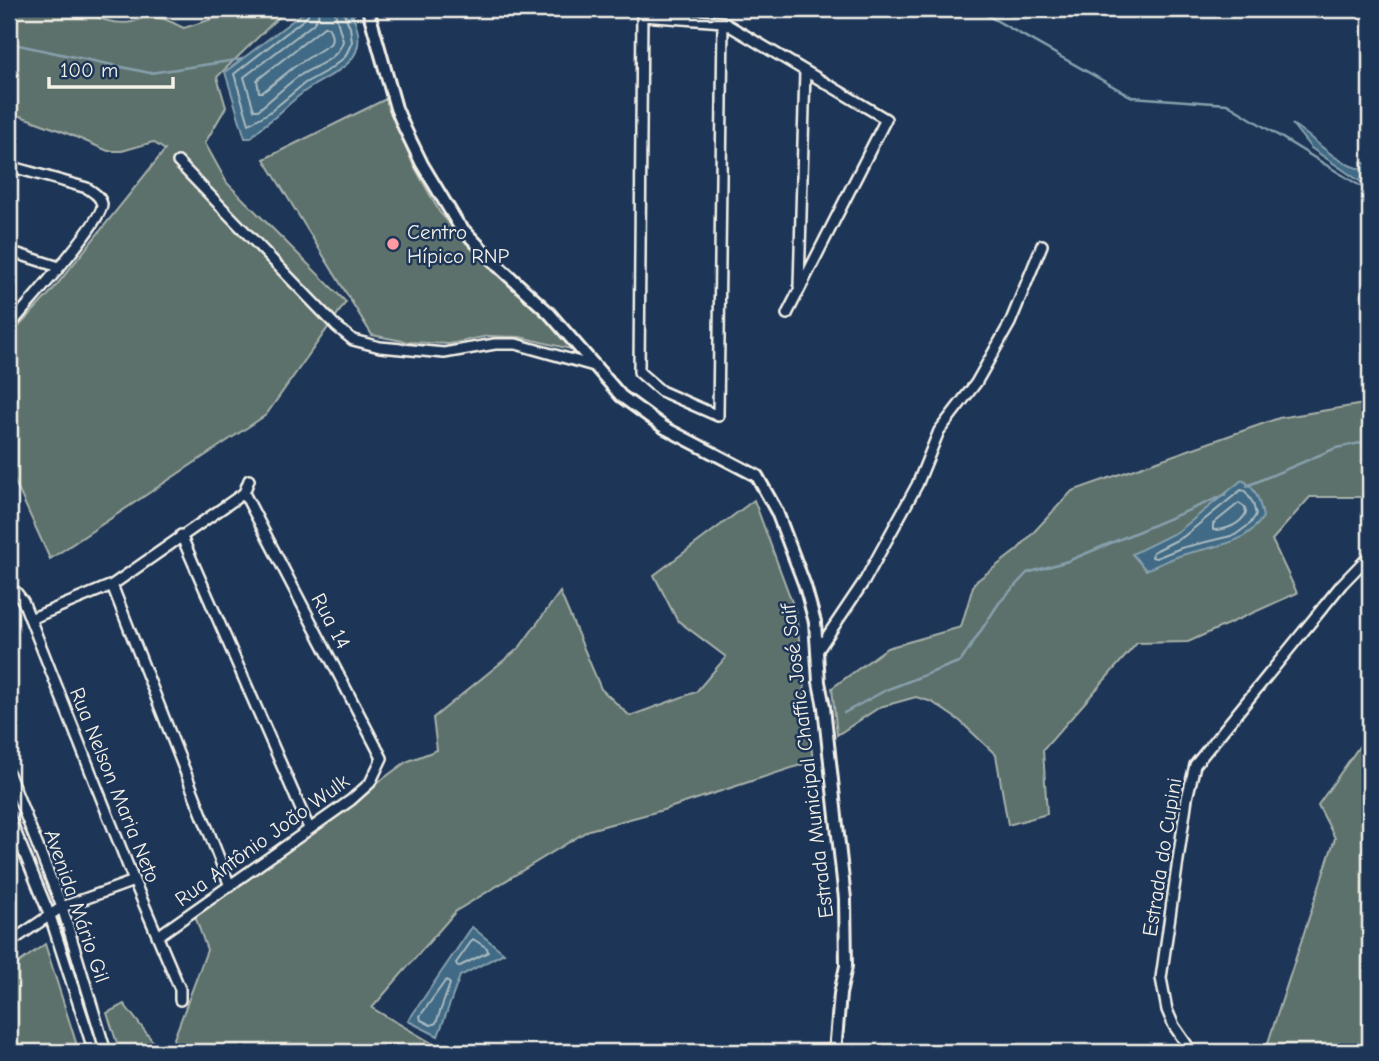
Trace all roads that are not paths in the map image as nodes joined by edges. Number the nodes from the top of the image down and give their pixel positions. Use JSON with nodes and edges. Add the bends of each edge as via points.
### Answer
{"nodes":[{"id":1,"x":368,"y":9,"type":"edge"},
{"id":2,"x":642,"y":13,"type":"edge"},
{"id":3,"x":723,"y":22,"type":"junction"},
{"id":4,"x":805,"y":71,"type":"junction"},
{"id":5,"x":178,"y":162,"type":"dead end"},
{"id":6,"x":9,"y":166,"type":"edge"},
{"id":7,"x":1042,"y":245,"type":"dead end"},
{"id":8,"x":9,"y":251,"type":"edge"},
{"id":9,"x":59,"y":267,"type":"junction"},
{"id":10,"x":799,"y":291,"type":"junction"},
{"id":11,"x":787,"y":314,"type":"dead end"},
{"id":12,"x":9,"y":327,"type":"edge"},
{"id":13,"x":594,"y":366,"type":"junction"},
{"id":14,"x":249,"y":480,"type":"dead end"},
{"id":15,"x":244,"y":493,"type":"junction"},
{"id":16,"x":181,"y":536,"type":"junction"},
{"id":17,"x":1370,"y":555,"type":"edge"},
{"id":18,"x":112,"y":585,"type":"junction"},
{"id":19,"x":9,"y":590,"type":"edge"},
{"id":20,"x":30,"y":618,"type":"junction"},
{"id":21,"x":818,"y":650,"type":"junction"},
{"id":22,"x":379,"y":767,"type":"joint"},
{"id":23,"x":9,"y":774,"type":"edge"},
{"id":24,"x":23,"y":806,"type":"junction"},
{"id":25,"x":9,"y":814,"type":"edge"},
{"id":26,"x":309,"y":828,"type":"junction"},
{"id":27,"x":134,"y":881,"type":"junction"},
{"id":28,"x":230,"y":886,"type":"junction"},
{"id":29,"x":62,"y":907,"type":"junction"},
{"id":30,"x":50,"y":916,"type":"junction"},
{"id":31,"x":158,"y":936,"type":"junction"},
{"id":32,"x":9,"y":943,"type":"edge"},
{"id":33,"x":180,"y":1000,"type":"dead end"},
{"id":34,"x":95,"y":1014,"type":"junction"},
{"id":35,"x":84,"y":1017,"type":"junction"},
{"id":36,"x":94,"y":1052,"type":"edge"},
{"id":37,"x":106,"y":1052,"type":"edge"},
{"id":38,"x":835,"y":1052,"type":"edge"},
{"id":39,"x":1192,"y":1052,"type":"edge"}],
"edges":[{"from":1,"to":13,"type":"street","name":"Estrada Municipal Chaffic José Saif","via":[[396,108],[458,224],[549,313]]},
{"from":2,"to":3,"type":"street"},
{"from":2,"to":3,"type":"street","via":[[639,372],[661,391],[718,416]]},
{"from":3,"to":4,"type":"street"},
{"from":4,"to":10,"type":"street"},
{"from":4,"to":10,"type":"street","via":[[886,119]]},
{"from":5,"to":13,"type":"street","via":[[353,340],[444,353],[516,344]]},
{"from":6,"to":9,"type":"street","via":[[98,195],[100,214]]},
{"from":7,"to":21,"type":"street","via":[[1010,323],[976,383],[939,431],[917,485],[865,580]]},
{"from":8,"to":9,"type":"street"},
{"from":9,"to":12,"type":"street"},
{"from":10,"to":11,"type":"street"},
{"from":13,"to":21,"type":"street","name":"Estrada Municipal Chaffic José Saif","via":[[621,396],[666,428],[757,476],[777,512],[805,586]]},
{"from":14,"to":15,"type":"street"},
{"from":15,"to":16,"type":"street"},
{"from":15,"to":22,"type":"street","name":"Rua 14","via":[[375,742],[382,758]]},
{"from":16,"to":18,"type":"street"},
{"from":16,"to":26,"type":"street"},
{"from":17,"to":39,"type":"street","name":"Estrada do Cupini","via":[[1195,765],[1161,978],[1167,1010]]},
{"from":18,"to":20,"type":"street"},
{"from":18,"to":28,"type":"street"},
{"from":19,"to":20,"type":"street","name":"Rua Nelson Maria Neto","via":[[23,601]]},
{"from":20,"to":27,"type":"street","name":"Rua Nelson Maria Neto"},
{"from":21,"to":38,"type":"street","name":"Estrada Municipal Chaffic José Saif","via":[[845,899],[846,965]]},
{"from":22,"to":26,"type":"street","name":"Rua Antônio João Wulk","via":[[351,800]]},
{"from":23,"to":24,"type":"street","name":"Avenida Mário Gil"},
{"from":24,"to":25,"type":"street"},
{"from":24,"to":29,"type":"street","name":"Avenida Mário Gil"},
{"from":25,"to":30,"type":"street","name":"Avenida Mário Gil"},
{"from":26,"to":28,"type":"street","name":"Rua Antônio João Wulk"},
{"from":27,"to":29,"type":"street"},
{"from":27,"to":31,"type":"street","name":"Rua Nelson Maria Neto"},
{"from":28,"to":31,"type":"street","name":"Rua Antônio João Wulk"},
{"from":29,"to":30,"type":"street"},
{"from":29,"to":34,"type":"street","name":"Avenida Mário Gil"},
{"from":30,"to":32,"type":"street"},
{"from":30,"to":35,"type":"street","name":"Avenida Mário Gil"},
{"from":31,"to":33,"type":"street","name":"Rua Nelson Maria Neto","via":[[180,989]]},
{"from":34,"to":35,"type":"street"},
{"from":34,"to":37,"type":"street","name":"Avenida Mário Gil"},
{"from":35,"to":36,"type":"street","name":"Avenida Mário Gil"}]}
